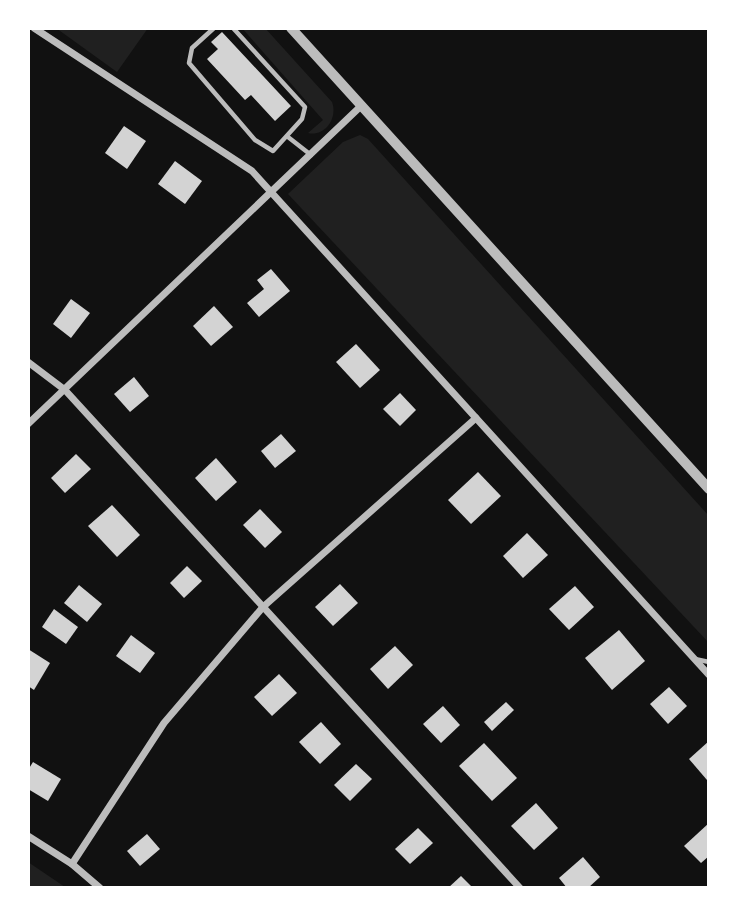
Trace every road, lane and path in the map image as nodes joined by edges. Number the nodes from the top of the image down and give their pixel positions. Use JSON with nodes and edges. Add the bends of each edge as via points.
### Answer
{"nodes":[{"id":1,"x":34,"y":28,"type":"edge"},
{"id":2,"x":214,"y":28,"type":"edge"},
{"id":3,"x":233,"y":28,"type":"edge"},
{"id":4,"x":291,"y":28,"type":"edge"},
{"id":5,"x":362,"y":105,"type":"junction"},
{"id":6,"x":288,"y":137,"type":"junction"},
{"id":7,"x":312,"y":155,"type":"junction"},
{"id":8,"x":272,"y":192,"type":"junction"},
{"id":9,"x":28,"y":362,"type":"edge"},
{"id":10,"x":65,"y":390,"type":"junction"},
{"id":11,"x":476,"y":418,"type":"junction"},
{"id":12,"x":28,"y":424,"type":"edge"},
{"id":13,"x":709,"y":489,"type":"edge"},
{"id":14,"x":263,"y":607,"type":"junction"},
{"id":15,"x":694,"y":659,"type":"junction"},
{"id":16,"x":709,"y":662,"type":"edge"},
{"id":17,"x":709,"y":675,"type":"edge"},
{"id":18,"x":28,"y":836,"type":"edge"},
{"id":19,"x":72,"y":864,"type":"junction"},
{"id":20,"x":100,"y":888,"type":"edge"},
{"id":21,"x":520,"y":888,"type":"edge"}],
"edges":[{"from":1,"to":8,"type":"street","via":[[252,171]]},
{"from":2,"to":6,"type":"lane","via":[[192,48],[189,63],[255,140],[273,151]]},
{"from":3,"to":6,"type":"lane","via":[[305,107]]},
{"from":4,"to":5,"type":"street"},
{"from":5,"to":7,"type":"street"},
{"from":5,"to":13,"type":"street"},
{"from":6,"to":7,"type":"lane"},
{"from":7,"to":8,"type":"street"},
{"from":8,"to":10,"type":"street"},
{"from":8,"to":11,"type":"street"},
{"from":9,"to":10,"type":"street"},
{"from":10,"to":12,"type":"street"},
{"from":10,"to":14,"type":"street"},
{"from":11,"to":14,"type":"street"},
{"from":11,"to":15,"type":"street"},
{"from":14,"to":19,"type":"street","via":[[164,723]]},
{"from":14,"to":21,"type":"street"},
{"from":15,"to":16,"type":"lane"},
{"from":15,"to":17,"type":"street"},
{"from":18,"to":19,"type":"street"},
{"from":19,"to":20,"type":"street"}]}
